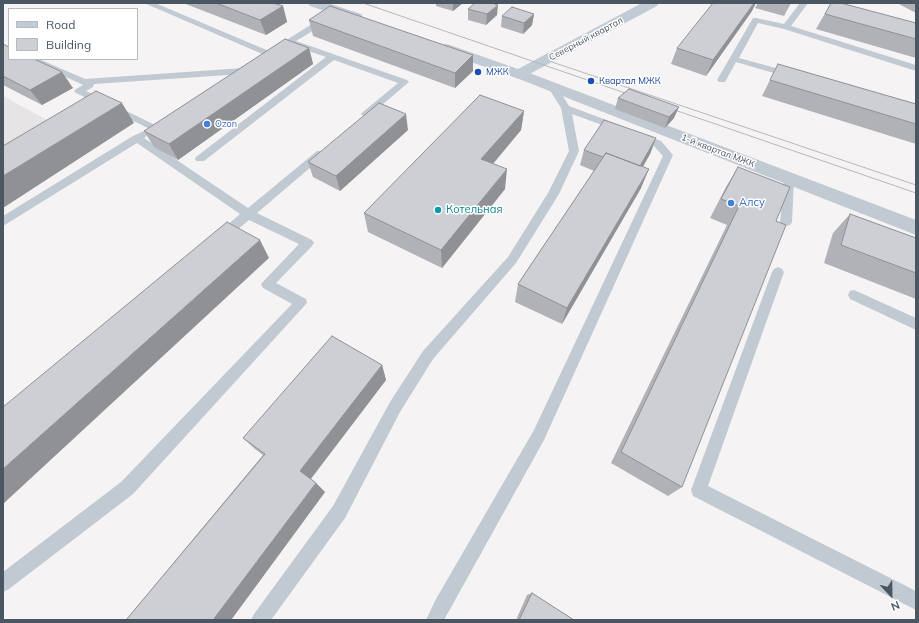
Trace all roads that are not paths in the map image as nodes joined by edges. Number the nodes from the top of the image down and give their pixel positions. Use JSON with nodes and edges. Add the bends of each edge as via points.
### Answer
{"nodes":[{"id":1,"x":148,"y":3,"type":"edge"},
{"id":2,"x":315,"y":3,"type":"edge"},
{"id":3,"x":652,"y":3,"type":"edge"},
{"id":4,"x":804,"y":3,"type":"edge"},
{"id":5,"x":338,"y":11,"type":"junction"},
{"id":6,"x":368,"y":21,"type":"edge"},
{"id":7,"x":786,"y":27,"type":"junction"},
{"id":8,"x":290,"y":42,"type":"junction"},
{"id":9,"x":429,"y":43,"type":"edge"},
{"id":10,"x":270,"y":54,"type":"junction"},
{"id":11,"x":332,"y":57,"type":"junction"},
{"id":12,"x":734,"y":59,"type":"junction"},
{"id":13,"x":34,"y":60,"type":"edge"},
{"id":14,"x":916,"y":68,"type":"edge"},
{"id":15,"x":243,"y":71,"type":"junction"},
{"id":16,"x":519,"y":74,"type":"junction"},
{"id":17,"x":802,"y":78,"type":"edge"},
{"id":18,"x":722,"y":80,"type":"dead end"},
{"id":19,"x":84,"y":82,"type":"junction"},
{"id":20,"x":224,"y":83,"type":"edge"},
{"id":21,"x":553,"y":87,"type":"junction"},
{"id":22,"x":566,"y":108,"type":"junction"},
{"id":23,"x":356,"y":123,"type":"edge"},
{"id":24,"x":137,"y":138,"type":"junction"},
{"id":25,"x":332,"y":143,"type":"edge"},
{"id":26,"x":200,"y":159,"type":"dead end"},
{"id":27,"x":789,"y":179,"type":"junction"},
{"id":28,"x":248,"y":214,"type":"junction"},
{"id":29,"x":3,"y":222,"type":"edge"},
{"id":30,"x":786,"y":222,"type":"dead end"},
{"id":31,"x":916,"y":228,"type":"edge"},
{"id":32,"x":212,"y":244,"type":"edge"},
{"id":33,"x":778,"y":272,"type":"dead end"},
{"id":34,"x":854,"y":295,"type":"dead end"},
{"id":35,"x":916,"y":324,"type":"edge"},
{"id":36,"x":3,"y":583,"type":"edge"},
{"id":37,"x":916,"y":601,"type":"edge"},
{"id":38,"x":260,"y":620,"type":"edge"},
{"id":39,"x":435,"y":620,"type":"edge"}],
"edges":[{"from":1,"to":10,"type":"lane"},
{"from":2,"to":5,"type":"main road"},
{"from":3,"to":16,"type":"main road","name":"Северный квартал"},
{"from":4,"to":7,"type":"lane"},
{"from":5,"to":6,"type":"main road"},
{"from":5,"to":8,"type":"lane"},
{"from":7,"to":12,"type":"lane","via":[[756,20]]},
{"from":7,"to":14,"type":"lane"},
{"from":8,"to":10,"type":"lane"},
{"from":8,"to":11,"type":"lane"},
{"from":9,"to":16,"type":"main road"},
{"from":10,"to":15,"type":"lane"},
{"from":11,"to":23,"type":"lane","via":[[404,82]]},
{"from":11,"to":26,"type":"lane"},
{"from":12,"to":17,"type":"lane"},
{"from":12,"to":18,"type":"lane"},
{"from":13,"to":19,"type":"lane"},
{"from":15,"to":19,"type":"lane"},
{"from":15,"to":20,"type":"lane"},
{"from":16,"to":21,"type":"street","name":"1-й квартал МЖК"},
{"from":19,"to":24,"type":"lane","via":[[90,85],[79,91],[157,126]]},
{"from":21,"to":22,"type":"lane"},
{"from":21,"to":27,"type":"street","name":"1-й квартал МЖК"},
{"from":22,"to":38,"type":"lane","via":[[574,151],[553,194],[512,260],[428,355],[395,407],[339,512]]},
{"from":22,"to":39,"type":"lane","via":[[657,143],[668,155],[539,435]]},
{"from":24,"to":28,"type":"lane"},
{"from":24,"to":29,"type":"lane"},
{"from":25,"to":28,"type":"lane"},
{"from":27,"to":30,"type":"lane"},
{"from":27,"to":31,"type":"street","name":"1-й квартал МЖК"},
{"from":28,"to":32,"type":"lane"},
{"from":28,"to":36,"type":"lane","via":[[308,243],[267,284],[301,302],[127,488]]},
{"from":33,"to":37,"type":"lane","via":[[699,490]]},
{"from":34,"to":35,"type":"lane"}]}
